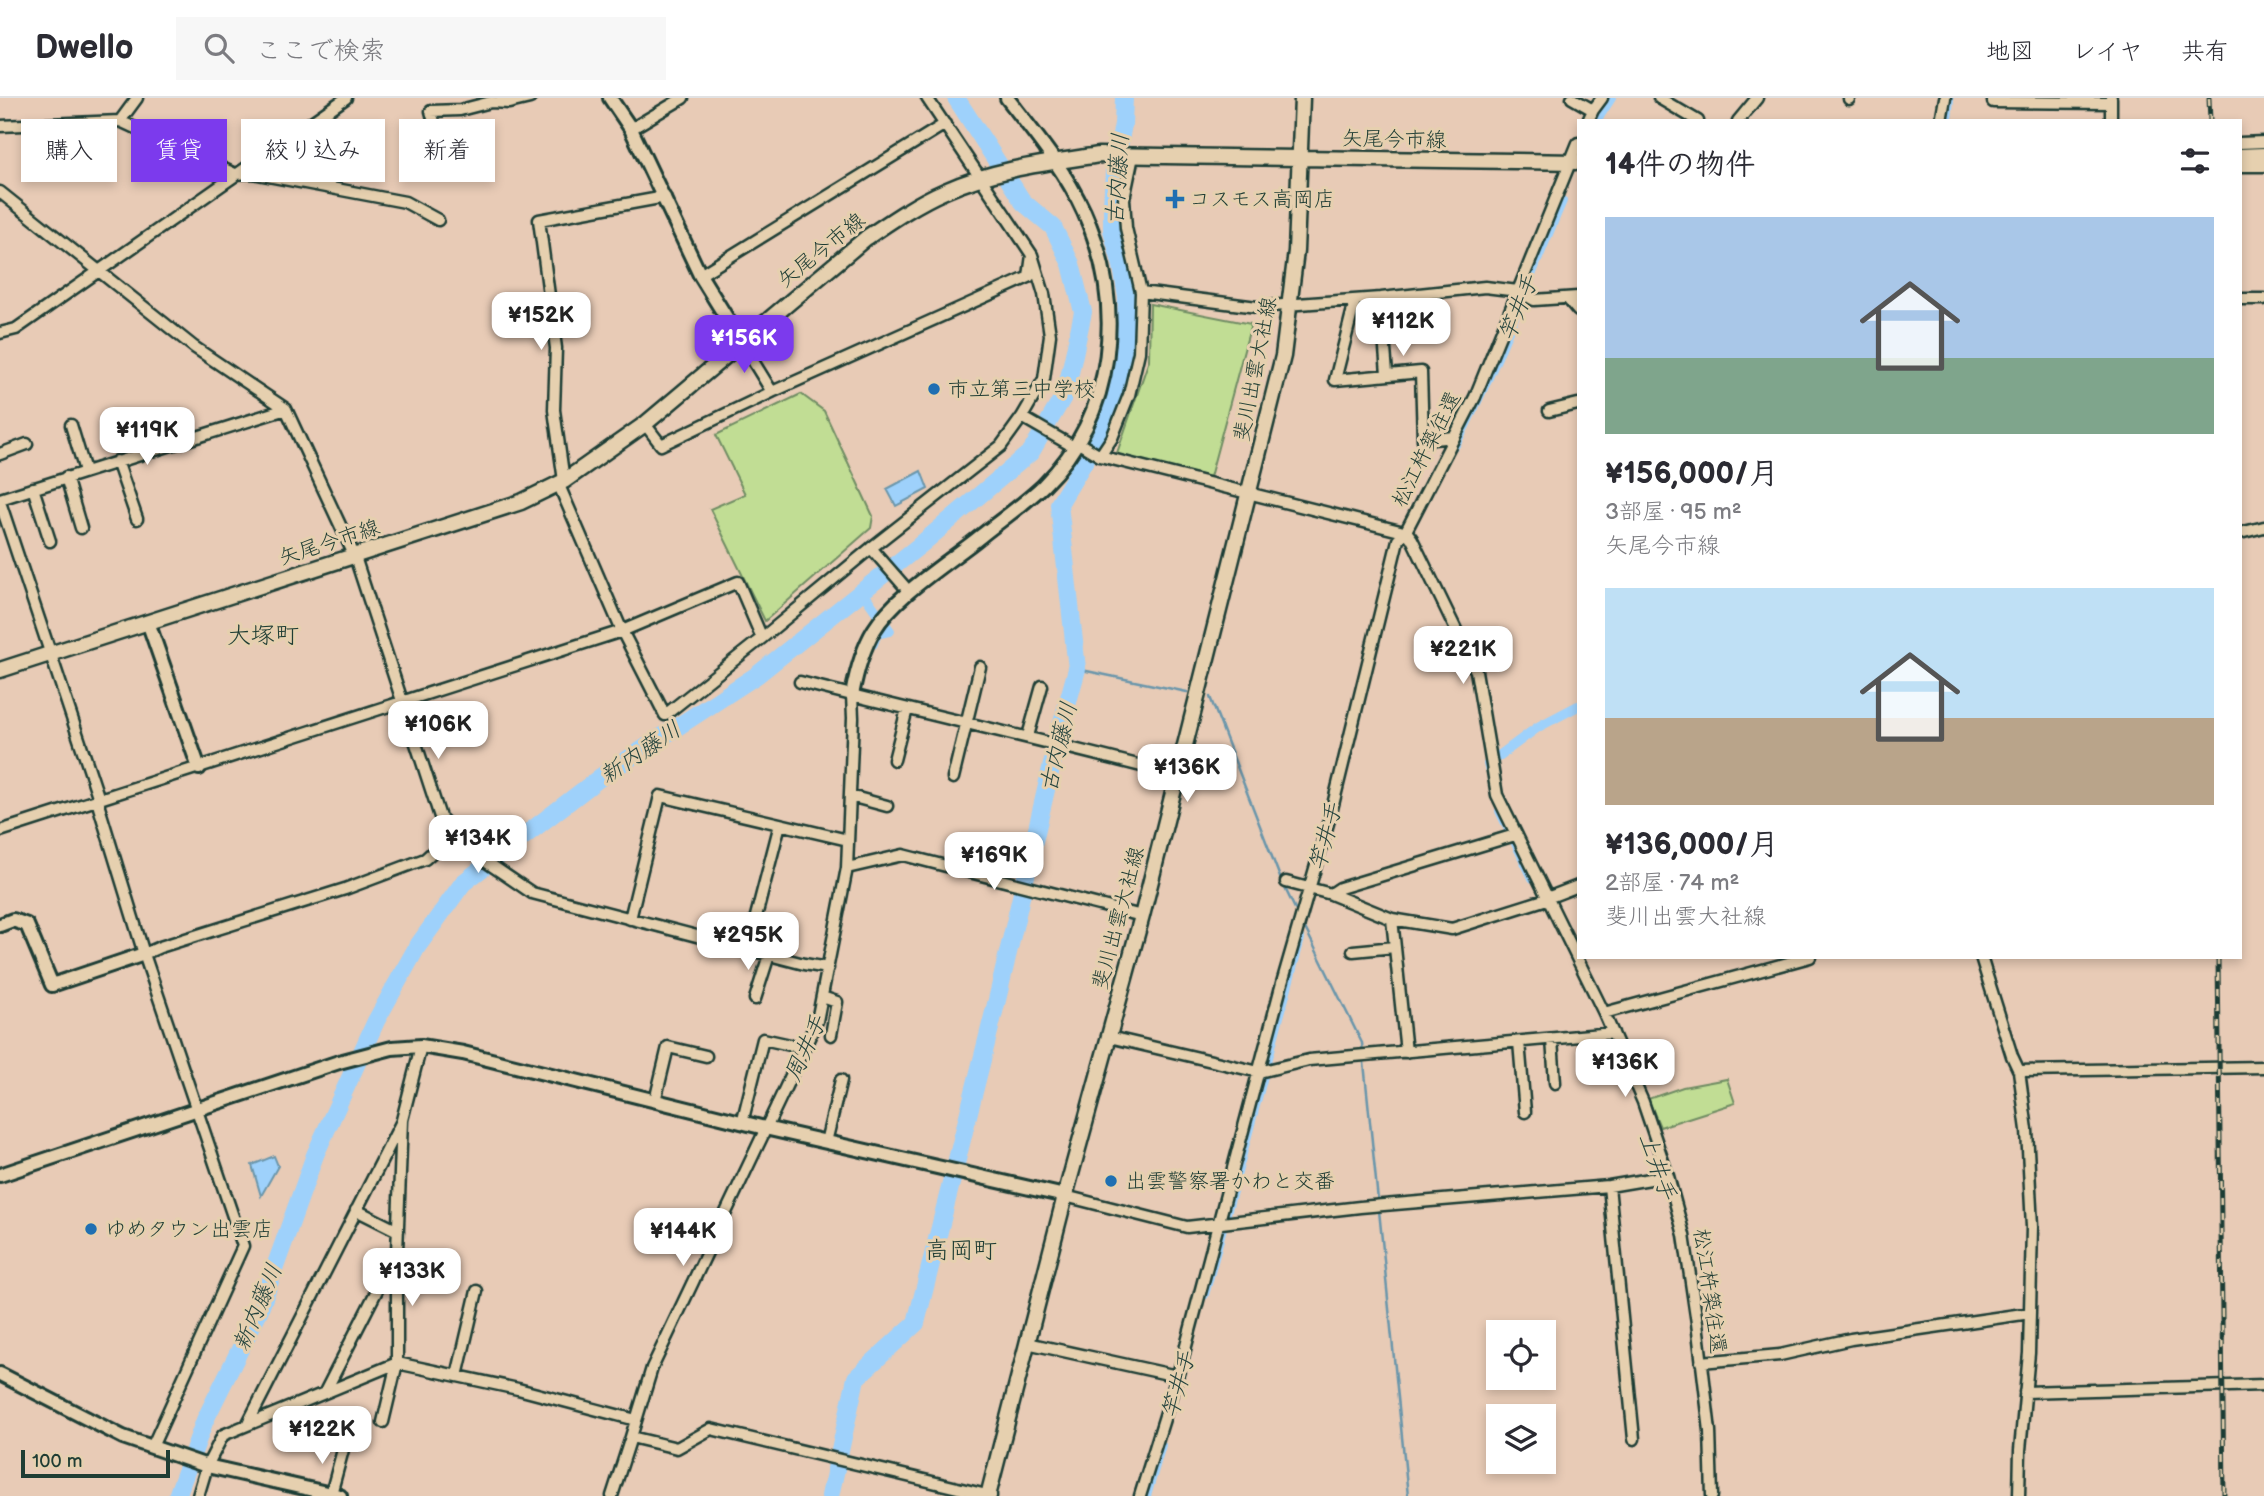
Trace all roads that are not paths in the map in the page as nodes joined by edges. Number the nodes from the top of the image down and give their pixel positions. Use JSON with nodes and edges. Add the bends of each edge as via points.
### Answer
{"nodes":[{"id":1,"x":137,"y":98,"type":"edge"},
{"id":2,"x":530,"y":98,"type":"edge"},
{"id":3,"x":610,"y":98,"type":"edge"},
{"id":4,"x":683,"y":98,"type":"edge"},
{"id":5,"x":927,"y":98,"type":"edge"},
{"id":6,"x":1007,"y":98,"type":"edge"},
{"id":7,"x":1301,"y":98,"type":"edge"},
{"id":8,"x":1572,"y":98,"type":"edge"},
{"id":9,"x":1602,"y":98,"type":"edge"},
{"id":10,"x":1659,"y":98,"type":"edge"},
{"id":11,"x":1757,"y":98,"type":"edge"},
{"id":12,"x":1945,"y":98,"type":"edge"},
{"id":13,"x":1993,"y":98,"type":"edge"},
{"id":14,"x":339,"y":100,"type":"edge"},
{"id":15,"x":2111,"y":101,"type":"edge"},
{"id":16,"x":1593,"y":110,"type":"junction"},
{"id":17,"x":434,"y":119,"type":"edge"},
{"id":18,"x":1589,"y":119,"type":"edge"},
{"id":19,"x":1695,"y":119,"type":"edge"},
{"id":20,"x":1740,"y":119,"type":"edge"},
{"id":21,"x":1941,"y":119,"type":"edge"},
{"id":22,"x":2111,"y":119,"type":"edge"},
{"id":23,"x":120,"y":121,"type":"junction"},
{"id":24,"x":944,"y":124,"type":"junction"},
{"id":25,"x":0,"y":126,"type":"edge"},
{"id":26,"x":631,"y":129,"type":"junction"},
{"id":27,"x":2264,"y":142,"type":"edge"},
{"id":28,"x":2242,"y":143,"type":"edge"},
{"id":29,"x":2264,"y":155,"type":"edge"},
{"id":30,"x":1133,"y":156,"type":"junction"},
{"id":31,"x":2242,"y":156,"type":"edge"},
{"id":32,"x":1299,"y":159,"type":"junction"},
{"id":33,"x":1056,"y":162,"type":"junction"},
{"id":34,"x":1575,"y":162,"type":"edge"},
{"id":35,"x":2242,"y":166,"type":"edge"},
{"id":36,"x":2264,"y":166,"type":"edge"},
{"id":37,"x":236,"y":174,"type":"junction"},
{"id":38,"x":980,"y":178,"type":"junction"},
{"id":39,"x":0,"y":192,"type":"edge"},
{"id":40,"x":665,"y":197,"type":"junction"},
{"id":41,"x":438,"y":220,"type":"dead end"},
{"id":42,"x":1032,"y":255,"type":"junction"},
{"id":43,"x":99,"y":272,"type":"junction"},
{"id":44,"x":700,"y":275,"type":"junction"},
{"id":45,"x":1518,"y":291,"type":"junction"},
{"id":46,"x":1141,"y":292,"type":"junction"},
{"id":47,"x":1573,"y":297,"type":"edge"},
{"id":48,"x":1381,"y":298,"type":"junction"},
{"id":49,"x":2242,"y":299,"type":"edge"},
{"id":50,"x":2264,"y":299,"type":"edge"},
{"id":51,"x":1355,"y":300,"type":"junction"},
{"id":52,"x":1290,"y":306,"type":"junction"},
{"id":53,"x":0,"y":333,"type":"edge"},
{"id":54,"x":742,"y":343,"type":"junction"},
{"id":55,"x":1387,"y":374,"type":"junction"},
{"id":56,"x":772,"y":392,"type":"junction"},
{"id":57,"x":1577,"y":404,"type":"edge"},
{"id":58,"x":286,"y":409,"type":"junction"},
{"id":59,"x":1549,"y":411,"type":"dead end"},
{"id":60,"x":1023,"y":417,"type":"junction"},
{"id":61,"x":645,"y":424,"type":"junction"},
{"id":62,"x":71,"y":425,"type":"dead end"},
{"id":63,"x":1454,"y":437,"type":"junction"},
{"id":64,"x":27,"y":444,"type":"dead end"},
{"id":65,"x":1075,"y":444,"type":"junction"},
{"id":66,"x":0,"y":454,"type":"edge"},
{"id":67,"x":1100,"y":456,"type":"junction"},
{"id":68,"x":117,"y":461,"type":"junction"},
{"id":69,"x":85,"y":471,"type":"junction"},
{"id":70,"x":66,"y":477,"type":"junction"},
{"id":71,"x":561,"y":482,"type":"junction"},
{"id":72,"x":33,"y":488,"type":"junction"},
{"id":73,"x":1249,"y":495,"type":"junction"},
{"id":74,"x":0,"y":500,"type":"edge"},
{"id":75,"x":137,"y":519,"type":"dead end"},
{"id":76,"x":2264,"y":527,"type":"edge"},
{"id":77,"x":81,"y":528,"type":"dead end"},
{"id":78,"x":2242,"y":532,"type":"edge"},
{"id":79,"x":1405,"y":533,"type":"junction"},
{"id":80,"x":50,"y":541,"type":"dead end"},
{"id":81,"x":872,"y":549,"type":"junction"},
{"id":82,"x":355,"y":557,"type":"junction"},
{"id":83,"x":907,"y":590,"type":"junction"},
{"id":84,"x":148,"y":622,"type":"junction"},
{"id":85,"x":622,"y":631,"type":"junction"},
{"id":86,"x":762,"y":638,"type":"junction"},
{"id":87,"x":51,"y":653,"type":"junction"},
{"id":88,"x":980,"y":667,"type":"dead end"},
{"id":89,"x":0,"y":670,"type":"edge"},
{"id":90,"x":800,"y":682,"type":"dead end"},
{"id":91,"x":1042,"y":686,"type":"dead end"},
{"id":92,"x":852,"y":695,"type":"junction"},
{"id":93,"x":403,"y":701,"type":"junction"},
{"id":94,"x":907,"y":709,"type":"junction"},
{"id":95,"x":964,"y":724,"type":"junction"},
{"id":96,"x":1028,"y":736,"type":"junction"},
{"id":97,"x":894,"y":760,"type":"dead end"},
{"id":98,"x":199,"y":768,"type":"junction"},
{"id":99,"x":1176,"y":775,"type":"junction"},
{"id":100,"x":953,"y":778,"type":"dead end"},
{"id":101,"x":849,"y":796,"type":"junction"},
{"id":102,"x":99,"y":799,"type":"junction"},
{"id":103,"x":887,"y":806,"type":"dead end"},
{"id":104,"x":780,"y":824,"type":"junction"},
{"id":105,"x":0,"y":831,"type":"edge"},
{"id":106,"x":455,"y":832,"type":"junction"},
{"id":107,"x":1515,"y":835,"type":"junction"},
{"id":108,"x":848,"y":840,"type":"junction"},
{"id":109,"x":847,"y":868,"type":"junction"},
{"id":110,"x":1286,"y":881,"type":"dead end"},
{"id":111,"x":1577,"y":886,"type":"edge"},
{"id":112,"x":1309,"y":890,"type":"junction"},
{"id":113,"x":1331,"y":894,"type":"junction"},
{"id":114,"x":1547,"y":899,"type":"junction"},
{"id":115,"x":1142,"y":916,"type":"junction"},
{"id":116,"x":630,"y":919,"type":"junction"},
{"id":117,"x":1392,"y":919,"type":"junction"},
{"id":118,"x":0,"y":925,"type":"edge"},
{"id":119,"x":753,"y":928,"type":"dead end"},
{"id":120,"x":1395,"y":947,"type":"junction"},
{"id":121,"x":1353,"y":951,"type":"dead end"},
{"id":122,"x":144,"y":954,"type":"junction"},
{"id":123,"x":769,"y":955,"type":"junction"},
{"id":124,"x":1803,"y":959,"type":"edge"},
{"id":125,"x":1982,"y":959,"type":"edge"},
{"id":126,"x":828,"y":968,"type":"junction"},
{"id":127,"x":822,"y":997,"type":"junction"},
{"id":128,"x":755,"y":999,"type":"dead end"},
{"id":129,"x":1604,"y":1013,"type":"junction"},
{"id":130,"x":1613,"y":1033,"type":"junction"},
{"id":131,"x":831,"y":1035,"type":"dead end"},
{"id":132,"x":1108,"y":1037,"type":"junction"},
{"id":133,"x":1552,"y":1039,"type":"junction"},
{"id":134,"x":1519,"y":1041,"type":"junction"},
{"id":135,"x":421,"y":1046,"type":"junction"},
{"id":136,"x":804,"y":1048,"type":"junction"},
{"id":137,"x":1406,"y":1052,"type":"junction"},
{"id":138,"x":706,"y":1056,"type":"dead end"},
{"id":139,"x":2264,"y":1066,"type":"edge"},
{"id":140,"x":2019,"y":1071,"type":"junction"},
{"id":141,"x":1259,"y":1072,"type":"junction"},
{"id":142,"x":841,"y":1080,"type":"dead end"},
{"id":143,"x":1555,"y":1083,"type":"dead end"},
{"id":144,"x":654,"y":1101,"type":"junction"},
{"id":145,"x":198,"y":1110,"type":"junction"},
{"id":146,"x":1525,"y":1112,"type":"dead end"},
{"id":147,"x":402,"y":1120,"type":"junction"},
{"id":148,"x":742,"y":1123,"type":"junction"},
{"id":149,"x":765,"y":1128,"type":"junction"},
{"id":150,"x":826,"y":1142,"type":"junction"},
{"id":151,"x":0,"y":1174,"type":"edge"},
{"id":152,"x":1668,"y":1176,"type":"junction"},
{"id":153,"x":1609,"y":1186,"type":"junction"},
{"id":154,"x":1065,"y":1196,"type":"junction"},
{"id":155,"x":356,"y":1210,"type":"junction"},
{"id":156,"x":1220,"y":1223,"type":"junction"},
{"id":157,"x":398,"y":1231,"type":"junction"},
{"id":158,"x":397,"y":1252,"type":"junction"},
{"id":159,"x":477,"y":1291,"type":"dead end"},
{"id":160,"x":2031,"y":1313,"type":"junction"},
{"id":161,"x":1027,"y":1343,"type":"junction"},
{"id":162,"x":1701,"y":1362,"type":"junction"},
{"id":163,"x":397,"y":1363,"type":"junction"},
{"id":164,"x":0,"y":1374,"type":"edge"},
{"id":165,"x":457,"y":1376,"type":"junction"},
{"id":166,"x":1177,"y":1376,"type":"junction"},
{"id":167,"x":2264,"y":1385,"type":"edge"},
{"id":168,"x":325,"y":1392,"type":"junction"},
{"id":169,"x":2025,"y":1392,"type":"junction"},
{"id":170,"x":636,"y":1420,"type":"junction"},
{"id":171,"x":383,"y":1422,"type":"dead end"},
{"id":172,"x":247,"y":1425,"type":"junction"},
{"id":173,"x":631,"y":1437,"type":"junction"},
{"id":174,"x":1634,"y":1439,"type":"dead end"},
{"id":175,"x":344,"y":1446,"type":"dead end"},
{"id":176,"x":152,"y":1447,"type":"junction"},
{"id":177,"x":207,"y":1466,"type":"junction"},
{"id":178,"x":335,"y":1495,"type":"edge"},
{"id":179,"x":198,"y":1496,"type":"edge"},
{"id":180,"x":612,"y":1496,"type":"edge"},
{"id":181,"x":989,"y":1496,"type":"edge"},
{"id":182,"x":1140,"y":1496,"type":"edge"},
{"id":183,"x":1712,"y":1496,"type":"edge"},
{"id":184,"x":2019,"y":1496,"type":"edge"}],
"edges":[{"from":1,"to":23,"type":"street"},
{"from":2,"to":17,"type":"street","via":[[432,111]]},
{"from":3,"to":26,"type":"street"},
{"from":4,"to":26,"type":"street"},
{"from":5,"to":24,"type":"street"},
{"from":6,"to":33,"type":"street"},
{"from":7,"to":32,"type":"main road","name":"斐川出雲大社線"},
{"from":8,"to":16,"type":"street"},
{"from":9,"to":16,"type":"street"},
{"from":10,"to":19,"type":"street"},
{"from":11,"to":20,"type":"street"},
{"from":12,"to":21,"type":"street"},
{"from":13,"to":15,"type":"street","via":[[1993,102]]},
{"from":14,"to":37,"type":"street"},
{"from":15,"to":22,"type":"street"},
{"from":16,"to":18,"type":"street"},
{"from":23,"to":25,"type":"street"},
{"from":23,"to":37,"type":"street"},
{"from":24,"to":38,"type":"street"},
{"from":24,"to":44,"type":"street"},
{"from":26,"to":40,"type":"street"},
{"from":27,"to":28,"type":"street"},
{"from":29,"to":31,"type":"main road"},
{"from":30,"to":32,"type":"main road","name":"矢尾今市線"},
{"from":30,"to":33,"type":"main road","name":"矢尾今市線","via":[[1099,155]]},
{"from":30,"to":46,"type":"street","via":[[1124,199]]},
{"from":32,"to":34,"type":"main road","name":"矢尾今市線"},
{"from":32,"to":52,"type":"main road","name":"斐川出雲大社線"},
{"from":33,"to":38,"type":"main road","name":"矢尾今市線"},
{"from":33,"to":65,"type":"street","via":[[1084,211],[1101,258],[1110,316],[1105,372],[1087,427]]},
{"from":34,"to":45,"type":"street","name":"松江杵築往還"},
{"from":35,"to":36,"type":"street"},
{"from":37,"to":41,"type":"street","via":[[252,173],[405,202]]},
{"from":37,"to":43,"type":"street"},
{"from":38,"to":42,"type":"street"},
{"from":38,"to":54,"type":"main road","name":"矢尾今市線","via":[[902,214],[866,238]]},
{"from":39,"to":43,"type":"street"},
{"from":40,"to":44,"type":"street"},
{"from":40,"to":71,"type":"street","via":[[539,220],[556,348],[554,410]]},
{"from":42,"to":56,"type":"street","via":[[1029,277]]},
{"from":42,"to":60,"type":"street","via":[[1050,335],[1044,379]]},
{"from":43,"to":53,"type":"street","via":[[16,328]]},
{"from":43,"to":58,"type":"street","via":[[194,347]]},
{"from":44,"to":54,"type":"street"},
{"from":45,"to":47,"type":"street","via":[[1534,300]]},
{"from":45,"to":48,"type":"street","via":[[1459,288]]},
{"from":45,"to":63,"type":"street","name":"松江杵築往還"},
{"from":46,"to":52,"type":"street","via":[[1257,307]]},
{"from":46,"to":67,"type":"street","via":[[1139,352],[1129,395]]},
{"from":48,"to":51,"type":"street"},
{"from":48,"to":55,"type":"street"},
{"from":49,"to":50,"type":"street"},
{"from":51,"to":52,"type":"street"},
{"from":51,"to":55,"type":"street","via":[[1335,380]]},
{"from":52,"to":73,"type":"main road","name":"斐川出雲大社線","via":[[1283,356]]},
{"from":54,"to":56,"type":"street"},
{"from":54,"to":61,"type":"main road","name":"矢尾今市線"},
{"from":55,"to":63,"type":"street","via":[[1421,372],[1423,440]]},
{"from":56,"to":61,"type":"street","via":[[661,445]]},
{"from":57,"to":59,"type":"street"},
{"from":58,"to":68,"type":"street"},
{"from":58,"to":82,"type":"street"},
{"from":60,"to":65,"type":"street"},
{"from":60,"to":81,"type":"street","via":[[1001,446]]},
{"from":61,"to":71,"type":"main road","name":"矢尾今市線"},
{"from":62,"to":69,"type":"street"},
{"from":63,"to":79,"type":"street","name":"松江杵築往還"},
{"from":64,"to":66,"type":"street"},
{"from":65,"to":67,"type":"street"},
{"from":65,"to":83,"type":"street","via":[[1043,486]]},
{"from":67,"to":73,"type":"street"},
{"from":68,"to":69,"type":"street"},
{"from":68,"to":75,"type":"street"},
{"from":69,"to":70,"type":"street"},
{"from":70,"to":72,"type":"street"},
{"from":70,"to":77,"type":"street"},
{"from":71,"to":82,"type":"main road","name":"矢尾今市線","via":[[521,502]]},
{"from":71,"to":85,"type":"street"},
{"from":72,"to":74,"type":"street"},
{"from":72,"to":80,"type":"street"},
{"from":73,"to":79,"type":"street"},
{"from":73,"to":99,"type":"main road","name":"斐川出雲大社線"},
{"from":74,"to":87,"type":"street"},
{"from":76,"to":78,"type":"street"},
{"from":79,"to":107,"type":"street","name":"松江杵築往還","via":[[1476,671],[1497,795]]},
{"from":79,"to":112,"type":"street","via":[[1398,540]]},
{"from":81,"to":83,"type":"street"},
{"from":81,"to":86,"type":"street"},
{"from":82,"to":84,"type":"main road","name":"矢尾今市線"},
{"from":82,"to":93,"type":"street"},
{"from":83,"to":92,"type":"street","via":[[874,630]]},
{"from":84,"to":87,"type":"main road","name":"矢尾今市線"},
{"from":84,"to":98,"type":"street"},
{"from":85,"to":86,"type":"street","via":[[738,582]]},
{"from":85,"to":86,"type":"street","via":[[665,715]]},
{"from":85,"to":93,"type":"street"},
{"from":87,"to":89,"type":"main road","name":"矢尾今市線"},
{"from":87,"to":102,"type":"street"},
{"from":88,"to":95,"type":"street"},
{"from":90,"to":92,"type":"street"},
{"from":91,"to":96,"type":"street"},
{"from":92,"to":94,"type":"street"},
{"from":92,"to":101,"type":"street"},
{"from":93,"to":98,"type":"street"},
{"from":93,"to":106,"type":"street","via":[[440,817]]},
{"from":94,"to":95,"type":"street"},
{"from":94,"to":97,"type":"street"},
{"from":95,"to":96,"type":"street"},
{"from":95,"to":100,"type":"street"},
{"from":96,"to":99,"type":"street"},
{"from":98,"to":102,"type":"street"},
{"from":99,"to":115,"type":"main road","name":"斐川出雲大社線"},
{"from":101,"to":103,"type":"street"},
{"from":101,"to":108,"type":"street"},
{"from":102,"to":105,"type":"street"},
{"from":102,"to":122,"type":"street"},
{"from":104,"to":108,"type":"street"},
{"from":104,"to":116,"type":"street","via":[[660,796]]},
{"from":104,"to":119,"type":"street"},
{"from":106,"to":116,"type":"street","via":[[467,846],[532,893]]},
{"from":106,"to":122,"type":"street","via":[[425,859]]},
{"from":107,"to":113,"type":"street"},
{"from":107,"to":114,"type":"street","name":"松江杵築往還"},
{"from":108,"to":109,"type":"street"},
{"from":109,"to":115,"type":"street","via":[[904,855]]},
{"from":109,"to":126,"type":"street"},
{"from":110,"to":112,"type":"street"},
{"from":111,"to":114,"type":"street"},
{"from":112,"to":113,"type":"street"},
{"from":112,"to":141,"type":"street"},
{"from":113,"to":117,"type":"street"},
{"from":114,"to":117,"type":"street","via":[[1452,929]]},
{"from":114,"to":129,"type":"street","name":"松江杵築往還"},
{"from":115,"to":132,"type":"main road","name":"斐川出雲大社線"},
{"from":116,"to":123,"type":"street"},
{"from":117,"to":120,"type":"street"},
{"from":118,"to":122,"type":"street","via":[[13,920],[27,925],[52,985]]},
{"from":120,"to":121,"type":"street"},
{"from":120,"to":137,"type":"street"},
{"from":122,"to":145,"type":"street"},
{"from":123,"to":126,"type":"street"},
{"from":123,"to":128,"type":"street"},
{"from":124,"to":129,"type":"street"},
{"from":125,"to":140,"type":"street"},
{"from":126,"to":127,"type":"street"},
{"from":127,"to":131,"type":"street","via":[[837,1002]]},
{"from":127,"to":136,"type":"street"},
{"from":129,"to":130,"type":"street","name":"松江杵築往還"},
{"from":130,"to":133,"type":"street"},
{"from":130,"to":152,"type":"street","name":"松江杵築往還"},
{"from":132,"to":141,"type":"street"},
{"from":132,"to":154,"type":"main road","name":"斐川出雲大社線"},
{"from":133,"to":134,"type":"street"},
{"from":133,"to":143,"type":"street"},
{"from":134,"to":137,"type":"street"},
{"from":134,"to":146,"type":"street"},
{"from":135,"to":144,"type":"street"},
{"from":135,"to":145,"type":"street","via":[[392,1048],[340,1062]]},
{"from":135,"to":147,"type":"street"},
{"from":136,"to":148,"type":"street","via":[[763,1039]]},
{"from":136,"to":149,"type":"street"},
{"from":137,"to":141,"type":"street","via":[[1309,1060]]},
{"from":138,"to":144,"type":"street","via":[[668,1046]]},
{"from":139,"to":140,"type":"street"},
{"from":140,"to":160,"type":"street","via":[[2032,1227]]},
{"from":141,"to":156,"type":"street"},
{"from":142,"to":150,"type":"street"},
{"from":144,"to":148,"type":"street"},
{"from":145,"to":151,"type":"street"},
{"from":145,"to":176,"type":"street","via":[[243,1246]]},
{"from":147,"to":155,"type":"street"},
{"from":147,"to":157,"type":"street"},
{"from":148,"to":149,"type":"street"},
{"from":149,"to":150,"type":"street"},
{"from":149,"to":170,"type":"street","via":[[652,1368]]},
{"from":150,"to":154,"type":"street"},
{"from":152,"to":153,"type":"street"},
{"from":152,"to":162,"type":"street","name":"松江杵築往還","via":[[1684,1235]]},
{"from":153,"to":156,"type":"street"},
{"from":153,"to":174,"type":"street"},
{"from":154,"to":156,"type":"street","via":[[1187,1227]]},
{"from":154,"to":161,"type":"main road","name":"斐川出雲大社線"},
{"from":155,"to":157,"type":"street"},
{"from":155,"to":172,"type":"street"},
{"from":156,"to":166,"type":"street"},
{"from":157,"to":158,"type":"street"},
{"from":158,"to":163,"type":"street"},
{"from":158,"to":168,"type":"street"},
{"from":159,"to":165,"type":"street"},
{"from":160,"to":162,"type":"street","via":[[1852,1339],[1780,1355]]},
{"from":160,"to":169,"type":"street"},
{"from":161,"to":166,"type":"street"},
{"from":161,"to":181,"type":"main road","name":"斐川出雲大社線"},
{"from":162,"to":183,"type":"street","name":"松江杵築往還"},
{"from":163,"to":165,"type":"street"},
{"from":163,"to":168,"type":"street"},
{"from":163,"to":171,"type":"street"},
{"from":164,"to":176,"type":"street","via":[[123,1437]]},
{"from":165,"to":170,"type":"street"},
{"from":166,"to":182,"type":"street"},
{"from":167,"to":169,"type":"street"},
{"from":168,"to":172,"type":"street"},
{"from":169,"to":184,"type":"street"},
{"from":170,"to":173,"type":"street"},
{"from":172,"to":177,"type":"street","via":[[223,1435]]},
{"from":173,"to":180,"type":"street"},
{"from":173,"to":181,"type":"street","via":[[677,1447],[711,1429]]},
{"from":175,"to":178,"type":"street"},
{"from":176,"to":177,"type":"street"},
{"from":177,"to":178,"type":"street"},
{"from":177,"to":179,"type":"street"}]}
